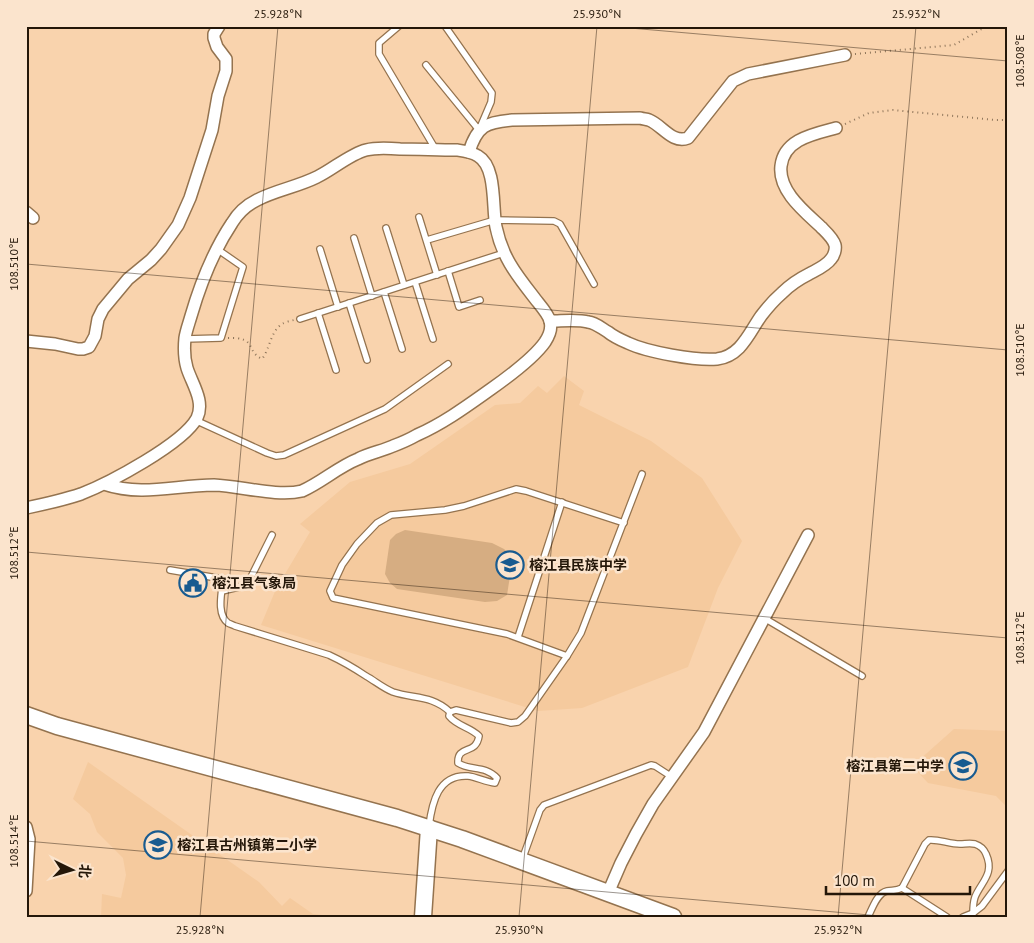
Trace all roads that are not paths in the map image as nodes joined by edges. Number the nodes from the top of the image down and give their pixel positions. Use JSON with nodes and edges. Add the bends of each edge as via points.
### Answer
{"nodes":[{"id":1,"x":219,"y":26,"type":"edge"},
{"id":2,"x":399,"y":26,"type":"edge"},
{"id":3,"x":445,"y":26,"type":"edge"},
{"id":4,"x":845,"y":55,"type":"road end"},
{"id":5,"x":426,"y":65,"type":"dead end"},
{"id":6,"x":836,"y":128,"type":"road end"},
{"id":7,"x":479,"y":130,"type":"junction"},
{"id":8,"x":436,"y":150,"type":"junction"},
{"id":9,"x":468,"y":152,"type":"junction"},
{"id":10,"x":419,"y":217,"type":"dead end"},
{"id":11,"x":495,"y":220,"type":"junction"},
{"id":12,"x":386,"y":228,"type":"dead end"},
{"id":13,"x":354,"y":238,"type":"dead end"},
{"id":14,"x":426,"y":240,"type":"junction"},
{"id":15,"x":217,"y":249,"type":"junction"},
{"id":16,"x":320,"y":249,"type":"dead end"},
{"id":17,"x":504,"y":253,"type":"junction"},
{"id":18,"x":448,"y":271,"type":"junction"},
{"id":19,"x":437,"y":275,"type":"junction"},
{"id":20,"x":415,"y":282,"type":"junction"},
{"id":21,"x":594,"y":284,"type":"dead end"},
{"id":22,"x":404,"y":286,"type":"junction"},
{"id":23,"x":384,"y":292,"type":"junction"},
{"id":24,"x":372,"y":296,"type":"junction"},
{"id":25,"x":480,"y":300,"type":"dead end"},
{"id":26,"x":349,"y":303,"type":"junction"},
{"id":27,"x":338,"y":306,"type":"junction"},
{"id":28,"x":318,"y":313,"type":"junction"},
{"id":29,"x":300,"y":318,"type":"road end"},
{"id":30,"x":550,"y":321,"type":"junction"},
{"id":31,"x":432,"y":339,"type":"dead end"},
{"id":32,"x":185,"y":340,"type":"junction"},
{"id":33,"x":26,"y":341,"type":"edge"},
{"id":34,"x":402,"y":349,"type":"dead end"},
{"id":35,"x":367,"y":360,"type":"dead end"},
{"id":36,"x":448,"y":364,"type":"dead end"},
{"id":37,"x":336,"y":370,"type":"dead end"},
{"id":38,"x":195,"y":420,"type":"junction"},
{"id":39,"x":642,"y":474,"type":"dead end"},
{"id":40,"x":104,"y":484,"type":"junction"},
{"id":41,"x":562,"y":502,"type":"junction"},
{"id":42,"x":26,"y":508,"type":"edge"},
{"id":43,"x":624,"y":523,"type":"junction"},
{"id":44,"x":272,"y":535,"type":"dead end"},
{"id":45,"x":808,"y":535,"type":"dead end"},
{"id":46,"x":170,"y":570,"type":"dead end"},
{"id":47,"x":222,"y":591,"type":"junction"},
{"id":48,"x":764,"y":618,"type":"junction"},
{"id":49,"x":518,"y":638,"type":"junction"},
{"id":50,"x":567,"y":656,"type":"junction"},
{"id":51,"x":862,"y":676,"type":"dead end"},
{"id":52,"x":450,"y":712,"type":"junction"},
{"id":53,"x":26,"y":715,"type":"edge"},
{"id":54,"x":672,"y":778,"type":"junction"},
{"id":55,"x":26,"y":827,"type":"edge"},
{"id":56,"x":429,"y":828,"type":"junction"},
{"id":57,"x":521,"y":861,"type":"junction"},
{"id":58,"x":1008,"y":871,"type":"edge"},
{"id":59,"x":902,"y":888,"type":"junction"},
{"id":60,"x":26,"y":891,"type":"edge"},
{"id":61,"x":608,"y":893,"type":"junction"},
{"id":62,"x":973,"y":913,"type":"junction"},
{"id":63,"x":424,"y":916,"type":"edge"},
{"id":64,"x":673,"y":917,"type":"edge"},
{"id":65,"x":868,"y":917,"type":"edge"},
{"id":66,"x":947,"y":917,"type":"edge"},
{"id":67,"x":963,"y":917,"type":"edge"}],
"edges":[{"from":1,"to":33,"type":"street","via":[[214,38],[226,59],[226,71],[212,130],[178,225],[161,249],[128,279],[102,310],[89,347],[78,349]]},
{"from":2,"to":8,"type":"lane","via":[[379,44],[379,54]]},
{"from":3,"to":7,"type":"lane","via":[[492,93]]},
{"from":4,"to":7,"type":"street","via":[[748,74],[733,81],[688,138],[682,140],[640,118],[512,120],[491,123]]},
{"from":5,"to":7,"type":"lane"},
{"from":6,"to":30,"type":"street","via":[[794,143],[783,156],[780,172],[793,199],[835,244],[831,259],[779,296],[762,314],[741,347],[731,355],[719,359],[680,356],[631,344],[587,321]]},
{"from":7,"to":9,"type":"street"},
{"from":8,"to":9,"type":"street"},
{"from":8,"to":15,"type":"street","via":[[365,150],[303,184],[256,200],[232,221]]},
{"from":9,"to":11,"type":"street","via":[[480,156],[488,166]]},
{"from":10,"to":14,"type":"lane"},
{"from":11,"to":14,"type":"lane"},
{"from":11,"to":17,"type":"street"},
{"from":11,"to":21,"type":"lane","via":[[554,221],[560,224]]},
{"from":12,"to":22,"type":"lane"},
{"from":13,"to":24,"type":"lane"},
{"from":14,"to":19,"type":"lane"},
{"from":15,"to":32,"type":"street","via":[[194,305]]},
{"from":15,"to":32,"type":"lane","via":[[243,267],[221,338]]},
{"from":16,"to":27,"type":"lane"},
{"from":17,"to":18,"type":"lane"},
{"from":17,"to":30,"type":"street"},
{"from":18,"to":19,"type":"lane"},
{"from":18,"to":25,"type":"lane","via":[[458,307]]},
{"from":19,"to":20,"type":"lane"},
{"from":20,"to":22,"type":"lane"},
{"from":20,"to":31,"type":"lane"},
{"from":22,"to":23,"type":"lane"},
{"from":23,"to":24,"type":"lane"},
{"from":23,"to":34,"type":"lane"},
{"from":24,"to":26,"type":"lane"},
{"from":26,"to":27,"type":"lane"},
{"from":26,"to":35,"type":"lane"},
{"from":27,"to":28,"type":"lane"},
{"from":28,"to":29,"type":"lane"},
{"from":28,"to":37,"type":"lane"},
{"from":30,"to":40,"type":"street","via":[[550,333],[526,362],[463,409],[418,435],[357,459],[302,491],[282,493],[215,485],[148,491],[125,490]]},
{"from":32,"to":38,"type":"street","via":[[187,368],[200,405]]},
{"from":36,"to":38,"type":"lane","via":[[386,409],[284,455],[267,453]]},
{"from":38,"to":40,"type":"street","via":[[184,434],[155,455]]},
{"from":39,"to":43,"type":"lane"},
{"from":40,"to":42,"type":"street","via":[[75,496]]},
{"from":41,"to":43,"type":"lane"},
{"from":41,"to":49,"type":"lane"},
{"from":41,"to":49,"type":"lane","via":[[516,490],[445,510],[391,515],[357,544],[342,565],[330,591],[333,598]]},
{"from":43,"to":50,"type":"lane","via":[[589,615]]},
{"from":44,"to":47,"type":"lane","via":[[249,581],[243,586]]},
{"from":45,"to":48,"type":"street"},
{"from":46,"to":47,"type":"lane","via":[[223,579]]},
{"from":47,"to":52,"type":"lane","via":[[222,615],[227,622],[329,655],[385,688],[434,701]]},
{"from":48,"to":51,"type":"lane"},
{"from":48,"to":54,"type":"street","via":[[704,732]]},
{"from":49,"to":50,"type":"lane"},
{"from":50,"to":52,"type":"lane","via":[[518,722],[456,710]]},
{"from":52,"to":56,"type":"lane","via":[[453,721],[479,736],[474,747],[461,752],[458,762],[493,773],[497,778],[494,783],[467,776],[453,778],[442,785],[435,798]]},
{"from":53,"to":56,"type":"main road"},
{"from":54,"to":57,"type":"lane","via":[[651,765],[544,805]]},
{"from":54,"to":61,"type":"street","via":[[636,834]]},
{"from":55,"to":60,"type":"street","via":[[29,839]]},
{"from":56,"to":57,"type":"main road"},
{"from":56,"to":63,"type":"main road"},
{"from":57,"to":61,"type":"main road"},
{"from":58,"to":62,"type":"lane"},
{"from":59,"to":62,"type":"lane","via":[[929,840],[975,844],[982,847],[989,863],[988,873],[975,895]]},
{"from":59,"to":65,"type":"lane","via":[[880,895]]},
{"from":59,"to":66,"type":"lane"},
{"from":61,"to":64,"type":"main road"},
{"from":62,"to":67,"type":"lane"}]}
